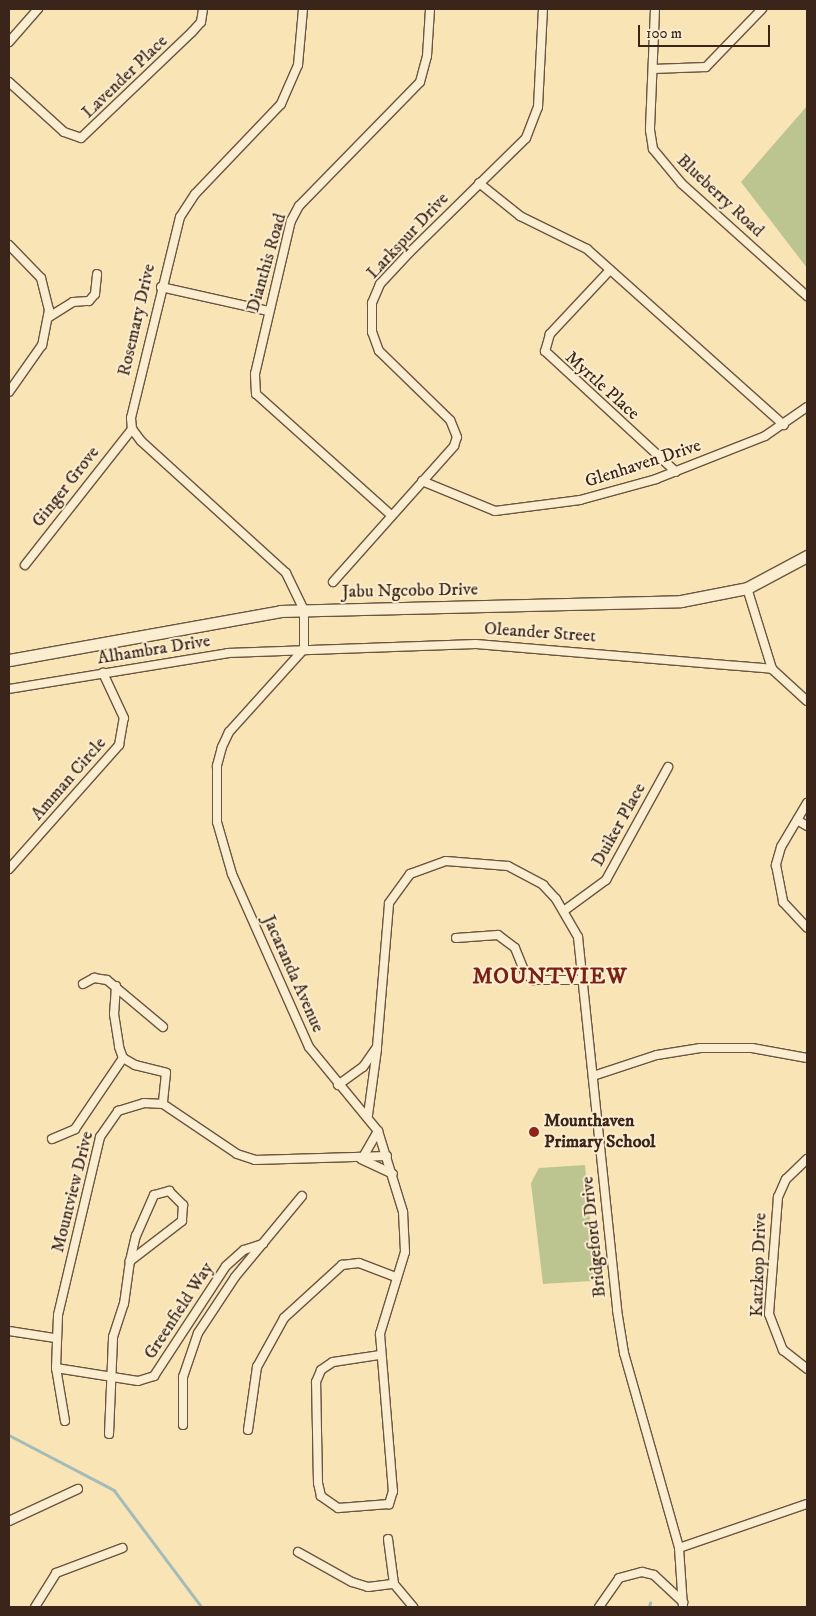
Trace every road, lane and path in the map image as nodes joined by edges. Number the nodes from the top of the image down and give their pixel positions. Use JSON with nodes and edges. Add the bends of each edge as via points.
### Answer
{"nodes":[{"id":1,"x":38,"y":9,"type":"edge"},
{"id":2,"x":203,"y":9,"type":"edge"},
{"id":3,"x":302,"y":9,"type":"edge"},
{"id":4,"x":430,"y":9,"type":"edge"},
{"id":5,"x":543,"y":9,"type":"edge"},
{"id":6,"x":655,"y":9,"type":"edge"},
{"id":7,"x":762,"y":9,"type":"edge"},
{"id":8,"x":9,"y":42,"type":"edge"},
{"id":9,"x":653,"y":69,"type":"junction"},
{"id":10,"x":9,"y":82,"type":"edge"},
{"id":11,"x":479,"y":183,"type":"junction"},
{"id":12,"x":9,"y":245,"type":"edge"},
{"id":13,"x":610,"y":270,"type":"junction"},
{"id":14,"x":97,"y":274,"type":"dead end"},
{"id":15,"x":161,"y":287,"type":"junction"},
{"id":16,"x":807,"y":296,"type":"edge"},
{"id":17,"x":268,"y":311,"type":"junction"},
{"id":18,"x":49,"y":317,"type":"junction"},
{"id":19,"x":9,"y":392,"type":"edge"},
{"id":20,"x":807,"y":407,"type":"edge"},
{"id":21,"x":784,"y":425,"type":"junction"},
{"id":22,"x":132,"y":429,"type":"junction"},
{"id":23,"x":676,"y":472,"type":"junction"},
{"id":24,"x":422,"y":481,"type":"junction"},
{"id":25,"x":391,"y":515,"type":"junction"},
{"id":26,"x":807,"y":556,"type":"edge"},
{"id":27,"x":24,"y":565,"type":"dead end"},
{"id":28,"x":333,"y":582,"type":"dead end"},
{"id":29,"x":747,"y":588,"type":"junction"},
{"id":30,"x":304,"y":610,"type":"junction"},
{"id":31,"x":304,"y":649,"type":"junction"},
{"id":32,"x":9,"y":660,"type":"edge"},
{"id":33,"x":772,"y":669,"type":"junction"},
{"id":34,"x":103,"y":673,"type":"junction"},
{"id":35,"x":9,"y":689,"type":"edge"},
{"id":36,"x":807,"y":701,"type":"edge"},
{"id":37,"x":668,"y":767,"type":"dead end"},
{"id":38,"x":807,"y":804,"type":"edge"},
{"id":39,"x":796,"y":820,"type":"junction"},
{"id":40,"x":807,"y":826,"type":"edge"},
{"id":41,"x":9,"y":869,"type":"edge"},
{"id":42,"x":565,"y":910,"type":"junction"},
{"id":43,"x":807,"y":928,"type":"edge"},
{"id":44,"x":456,"y":938,"type":"dead end"},
{"id":45,"x":583,"y":980,"type":"junction"},
{"id":46,"x":83,"y":984,"type":"dead end"},
{"id":47,"x":116,"y":986,"type":"junction"},
{"id":48,"x":163,"y":1027,"type":"dead end"},
{"id":49,"x":377,"y":1047,"type":"junction"},
{"id":50,"x":123,"y":1058,"type":"junction"},
{"id":51,"x":807,"y":1058,"type":"edge"},
{"id":52,"x":593,"y":1076,"type":"junction"},
{"id":53,"x":338,"y":1085,"type":"junction"},
{"id":54,"x":162,"y":1104,"type":"junction"},
{"id":55,"x":368,"y":1115,"type":"junction"},
{"id":56,"x":378,"y":1131,"type":"junction"},
{"id":57,"x":52,"y":1139,"type":"dead end"},
{"id":58,"x":387,"y":1156,"type":"junction"},
{"id":59,"x":360,"y":1157,"type":"junction"},
{"id":60,"x":807,"y":1159,"type":"edge"},
{"id":61,"x":393,"y":1174,"type":"junction"},
{"id":62,"x":302,"y":1196,"type":"dead end"},
{"id":63,"x":264,"y":1244,"type":"junction"},
{"id":64,"x":130,"y":1261,"type":"junction"},
{"id":65,"x":396,"y":1277,"type":"junction"},
{"id":66,"x":9,"y":1331,"type":"edge"},
{"id":67,"x":55,"y":1338,"type":"junction"},
{"id":68,"x":380,"y":1355,"type":"junction"},
{"id":69,"x":56,"y":1368,"type":"junction"},
{"id":70,"x":807,"y":1369,"type":"edge"},
{"id":71,"x":113,"y":1377,"type":"junction"},
{"id":72,"x":65,"y":1421,"type":"dead end"},
{"id":73,"x":183,"y":1426,"type":"dead end"},
{"id":74,"x":248,"y":1430,"type":"dead end"},
{"id":75,"x":109,"y":1434,"type":"dead end"},
{"id":76,"x":78,"y":1489,"type":"dead end"},
{"id":77,"x":807,"y":1504,"type":"edge"},
{"id":78,"x":9,"y":1521,"type":"edge"},
{"id":79,"x":388,"y":1539,"type":"dead end"},
{"id":80,"x":122,"y":1548,"type":"dead end"},
{"id":81,"x":679,"y":1548,"type":"junction"},
{"id":82,"x":298,"y":1552,"type":"dead end"},
{"id":83,"x":394,"y":1584,"type":"junction"},
{"id":84,"x":683,"y":1604,"type":"edge"},
{"id":85,"x":35,"y":1607,"type":"edge"},
{"id":86,"x":413,"y":1607,"type":"edge"},
{"id":87,"x":599,"y":1607,"type":"edge"}],
"edges":[{"from":1,"to":8,"type":"street"},
{"from":2,"to":10,"type":"street","name":"Lavender Place","via":[[201,22],[192,32],[82,138],[64,132]]},
{"from":3,"to":15,"type":"street","name":"Rosemary Drive","via":[[298,65],[291,87],[270,117],[195,194],[171,240]]},
{"from":4,"to":17,"type":"street","name":"Dianthis Road","via":[[428,56],[420,82],[299,206]]},
{"from":5,"to":11,"type":"street","name":"Larkspur Drive","via":[[535,122],[526,138]]},
{"from":6,"to":9,"type":"street","name":"Blueberry Road"},
{"from":7,"to":9,"type":"street","via":[[706,67]]},
{"from":9,"to":16,"type":"street","name":"Blueberry Road","via":[[653,149],[682,184]]},
{"from":11,"to":13,"type":"street","via":[[520,216],[573,239]]},
{"from":11,"to":24,"type":"street","name":"Larkspur Drive","via":[[380,284],[372,303],[372,332],[379,351],[455,427],[454,446]]},
{"from":12,"to":18,"type":"street","via":[[40,278]]},
{"from":13,"to":21,"type":"street"},
{"from":13,"to":23,"type":"street","name":"Myrtle Place","via":[[550,334],[545,352]]},
{"from":14,"to":18,"type":"street","via":[[95,294],[89,301],[73,302]]},
{"from":15,"to":17,"type":"street"},
{"from":15,"to":22,"type":"street","name":"Rosemary Drive"},
{"from":17,"to":25,"type":"street","name":"Dianthis Road","via":[[254,374],[256,394]]},
{"from":18,"to":19,"type":"street","via":[[42,345]]},
{"from":20,"to":21,"type":"street","name":"Glenhaven Drive"},
{"from":21,"to":23,"type":"street","name":"Glenhaven Drive"},
{"from":22,"to":27,"type":"street","name":"Ginger Grove"},
{"from":22,"to":30,"type":"street","via":[[286,573]]},
{"from":23,"to":24,"type":"street","name":"Glenhaven Drive","via":[[580,500],[495,511]]},
{"from":24,"to":25,"type":"street","name":"Larkspur Drive"},
{"from":25,"to":28,"type":"street","name":"Larkspur Drive"},
{"from":26,"to":29,"type":"main road","name":"Jabu Ngcobo Drive"},
{"from":29,"to":30,"type":"main road","name":"Jabu Ngcobo Drive","via":[[644,603]]},
{"from":29,"to":33,"type":"street"},
{"from":30,"to":31,"type":"street"},
{"from":30,"to":32,"type":"main road","name":"Jabu Ngcobo Drive","via":[[209,621]]},
{"from":31,"to":33,"type":"street","name":"Oleander Street","via":[[519,645]]},
{"from":31,"to":34,"type":"street","name":"Alhambra Drive","via":[[228,653]]},
{"from":31,"to":53,"type":"street","name":"Jacaranda Avenue","via":[[230,732],[217,766],[217,822],[232,874],[309,1047]]},
{"from":33,"to":36,"type":"street"},
{"from":34,"to":35,"type":"street","name":"Alhambra Drive"},
{"from":34,"to":41,"type":"street","name":"Amman Circle","via":[[124,718],[119,745]]},
{"from":37,"to":42,"type":"street","name":"Duiker Place","via":[[606,880]]},
{"from":38,"to":39,"type":"street"},
{"from":39,"to":40,"type":"street"},
{"from":39,"to":43,"type":"street","via":[[780,847],[777,886],[789,911]]},
{"from":42,"to":45,"type":"street","name":"Bridgeford Drive","via":[[578,937]]},
{"from":42,"to":49,"type":"street","name":"Bridgeford Drive","via":[[543,885],[508,866],[446,861],[410,874],[389,903]]},
{"from":44,"to":45,"type":"street","via":[[498,935],[516,948],[525,973],[533,980]]},
{"from":45,"to":52,"type":"street","name":"Bridgeford Drive"},
{"from":46,"to":47,"type":"street","via":[[101,977]]},
{"from":47,"to":48,"type":"street"},
{"from":47,"to":50,"type":"street","via":[[114,1032]]},
{"from":49,"to":53,"type":"street","via":[[363,1067]]},
{"from":49,"to":55,"type":"street","name":"Bridgeford Drive"},
{"from":50,"to":54,"type":"street","via":[[166,1073]]},
{"from":50,"to":57,"type":"street","via":[[75,1129]]},
{"from":51,"to":52,"type":"street","via":[[752,1048],[700,1048],[656,1055]]},
{"from":52,"to":81,"type":"street","name":"Bridgeford Drive","via":[[624,1353]]},
{"from":53,"to":55,"type":"street","name":"Jacaranda Avenue"},
{"from":54,"to":59,"type":"street","via":[[237,1154],[255,1160]]},
{"from":54,"to":67,"type":"street","name":"Mountview Drive","via":[[127,1106],[108,1122],[100,1137]]},
{"from":55,"to":56,"type":"street","name":"Jacaranda Avenue"},
{"from":56,"to":58,"type":"street","name":"Jacaranda Avenue"},
{"from":56,"to":59,"type":"street"},
{"from":58,"to":59,"type":"street"},
{"from":58,"to":61,"type":"street","name":"Jacaranda Avenue"},
{"from":59,"to":61,"type":"street"},
{"from":60,"to":70,"type":"street","name":"Katzkop Drive","via":[[786,1179],[778,1197],[769,1314],[783,1350]]},
{"from":61,"to":65,"type":"street","name":"Jacaranda Avenue","via":[[406,1236]]},
{"from":62,"to":63,"type":"street","name":"Greenfield Way"},
{"from":63,"to":71,"type":"street","name":"Greenfield Way","via":[[244,1250],[226,1266],[154,1376],[138,1381]]},
{"from":63,"to":73,"type":"street","name":"Greenfield Way","via":[[198,1333],[183,1377]]},
{"from":64,"to":64,"type":"street","via":[[154,1195],[169,1191],[183,1205],[182,1221]]},
{"from":64,"to":71,"type":"street","via":[[113,1337]]},
{"from":65,"to":68,"type":"street","name":"Jacaranda Avenue","via":[[384,1313]]},
{"from":65,"to":74,"type":"street","via":[[359,1263],[342,1265],[284,1318],[257,1367]]},
{"from":66,"to":67,"type":"street"},
{"from":67,"to":69,"type":"street","name":"Mountview Drive"},
{"from":68,"to":68,"type":"street","name":"Jacaranda Avenue","via":[[393,1491],[389,1504],[338,1508],[321,1496],[318,1483],[316,1382],[333,1362]]},
{"from":69,"to":71,"type":"street","name":"Greenfield Way"},
{"from":69,"to":72,"type":"street","name":"Mountview Drive"},
{"from":71,"to":75,"type":"street"},
{"from":76,"to":78,"type":"street"},
{"from":77,"to":81,"type":"street"},
{"from":79,"to":83,"type":"street"},
{"from":80,"to":85,"type":"street","via":[[56,1573]]},
{"from":81,"to":84,"type":"street","name":"Bridgeford Drive"},
{"from":82,"to":83,"type":"street","via":[[368,1587]]},
{"from":83,"to":86,"type":"street"},
{"from":84,"to":87,"type":"street","via":[[654,1575],[642,1572],[619,1578]]}]}
